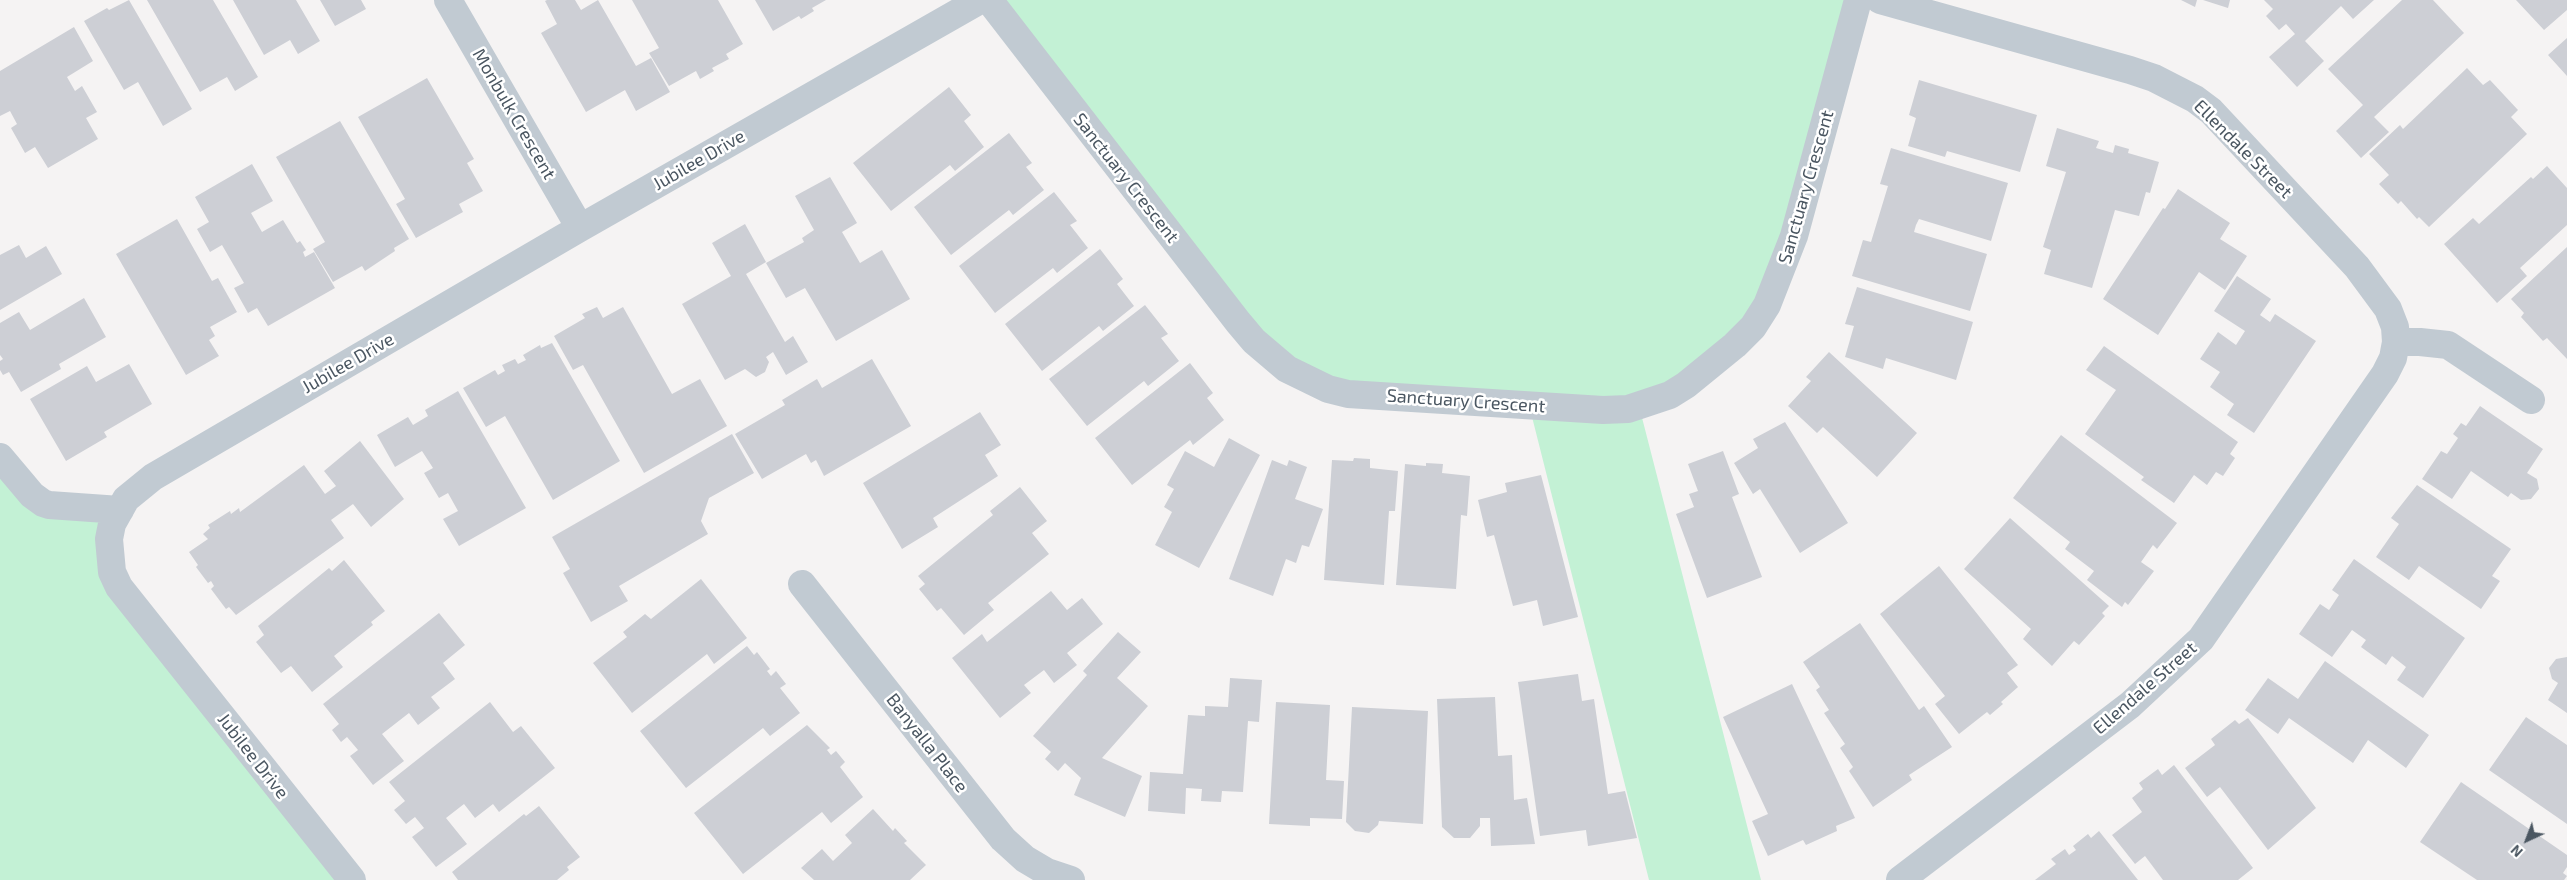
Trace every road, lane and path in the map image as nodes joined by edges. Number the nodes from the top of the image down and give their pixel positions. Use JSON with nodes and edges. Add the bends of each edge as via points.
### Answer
{"nodes":[{"id":1,"x":448,"y":0,"type":"edge"},
{"id":2,"x":980,"y":0,"type":"edge"},
{"id":3,"x":989,"y":0,"type":"edge"},
{"id":4,"x":1858,"y":0,"type":"edge"},
{"id":5,"x":1880,"y":0,"type":"edge"},
{"id":6,"x":580,"y":228,"type":"junction"},
{"id":7,"x":2396,"y":342,"type":"junction"},
{"id":8,"x":2531,"y":400,"type":"dead end"},
{"id":9,"x":0,"y":457,"type":"edge"},
{"id":10,"x":120,"y":510,"type":"junction"},
{"id":11,"x":802,"y":584,"type":"dead end"},
{"id":12,"x":352,"y":880,"type":"edge"},
{"id":13,"x":1071,"y":880,"type":"edge"},
{"id":14,"x":1900,"y":880,"type":"edge"}],
"edges":[{"from":1,"to":6,"type":"street","name":"Monbulk Crescent"},
{"from":2,"to":6,"type":"street","name":"Jubilee Drive"},
{"from":3,"to":4,"type":"street","name":"Sanctuary Crescent","via":[[1238,322],[1254,341],[1287,369],[1328,389],[1348,394],[1603,410],[1628,409],[1670,395],[1686,385],[1735,345],[1753,327],[1767,305],[1794,236]]},
{"from":5,"to":7,"type":"street","name":"Ellendale Street","via":[[2130,70],[2195,99],[2211,111],[2362,274],[2388,310],[2395,327]]},
{"from":6,"to":10,"type":"street","name":"Jubilee Drive","via":[[153,477],[126,499]]},
{"from":7,"to":8,"type":"street","via":[[2448,345]]},
{"from":7,"to":14,"type":"street","name":"Ellendale Street","via":[[2385,374],[2201,639],[2130,705]]},
{"from":9,"to":10,"type":"street","via":[[32,495],[43,503]]},
{"from":10,"to":12,"type":"street","name":"Jubilee Drive","via":[[112,524],[109,539],[112,572],[119,586]]},
{"from":11,"to":13,"type":"street","name":"Banyalla Place","via":[[1003,839],[1025,859],[1047,872]]}]}
